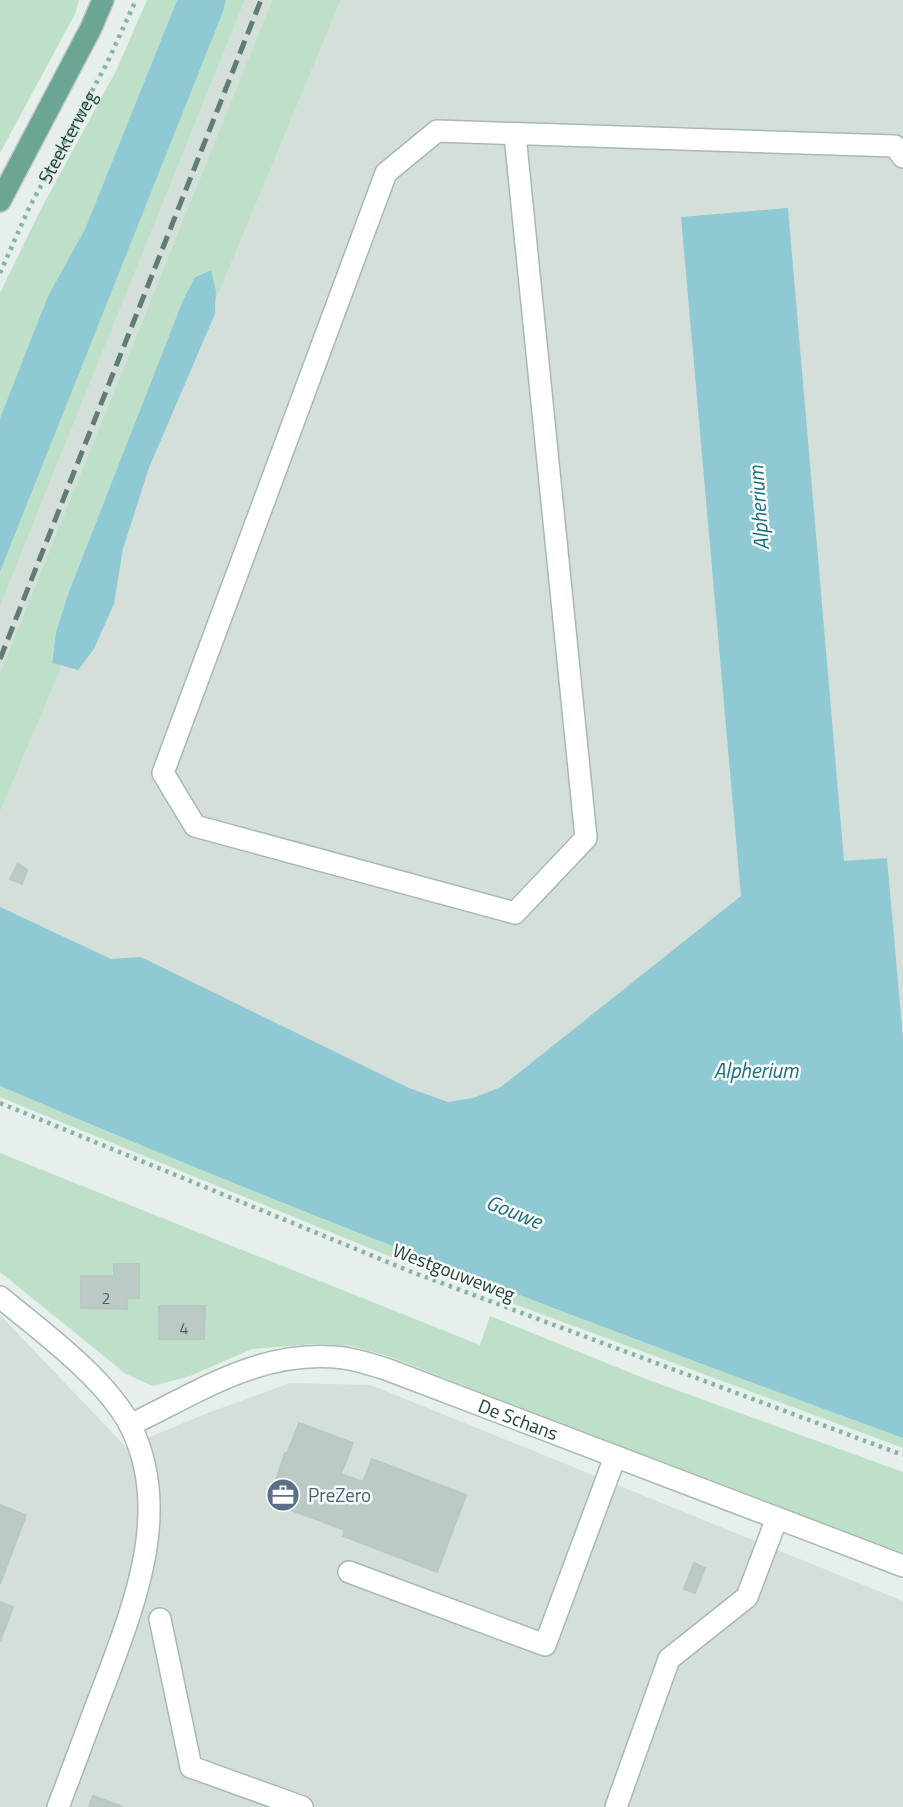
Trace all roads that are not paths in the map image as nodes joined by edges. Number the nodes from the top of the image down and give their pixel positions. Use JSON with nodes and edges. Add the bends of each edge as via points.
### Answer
{"nodes":[{"id":1,"x":103,"y":0,"type":"edge"},
{"id":2,"x":515,"y":135,"type":"junction"},
{"id":3,"x":903,"y":156,"type":"edge"},
{"id":4,"x":0,"y":201,"type":"edge"},
{"id":5,"x":0,"y":1297,"type":"edge"},
{"id":6,"x":130,"y":1425,"type":"junction"},
{"id":7,"x":615,"y":1457,"type":"junction"},
{"id":8,"x":777,"y":1518,"type":"junction"},
{"id":9,"x":903,"y":1566,"type":"edge"},
{"id":10,"x":349,"y":1572,"type":"dead end"},
{"id":11,"x":160,"y":1619,"type":"dead end"},
{"id":12,"x":58,"y":1807,"type":"edge"},
{"id":13,"x":302,"y":1807,"type":"edge"},
{"id":14,"x":616,"y":1807,"type":"edge"}],
"edges":[{"from":1,"to":4,"type":"main road","name":"Steekterweg"},
{"from":2,"to":2,"type":"street","via":[[438,131],[386,173],[163,773],[195,826],[515,913],[586,838]]},
{"from":2,"to":3,"type":"street","via":[[895,146]]},
{"from":5,"to":6,"type":"street","via":[[76,1361]]},
{"from":6,"to":7,"type":"street","name":"De Schans","via":[[238,1371],[271,1361],[345,1358],[386,1369]]},
{"from":6,"to":12,"type":"street","via":[[148,1484],[148,1530],[141,1574]]},
{"from":7,"to":8,"type":"street","name":"De Schans"},
{"from":7,"to":10,"type":"street","via":[[545,1645]]},
{"from":8,"to":9,"type":"street","name":"De Schans"},
{"from":8,"to":14,"type":"street","via":[[747,1597],[669,1659]]},
{"from":11,"to":13,"type":"street","via":[[191,1766]]}]}
